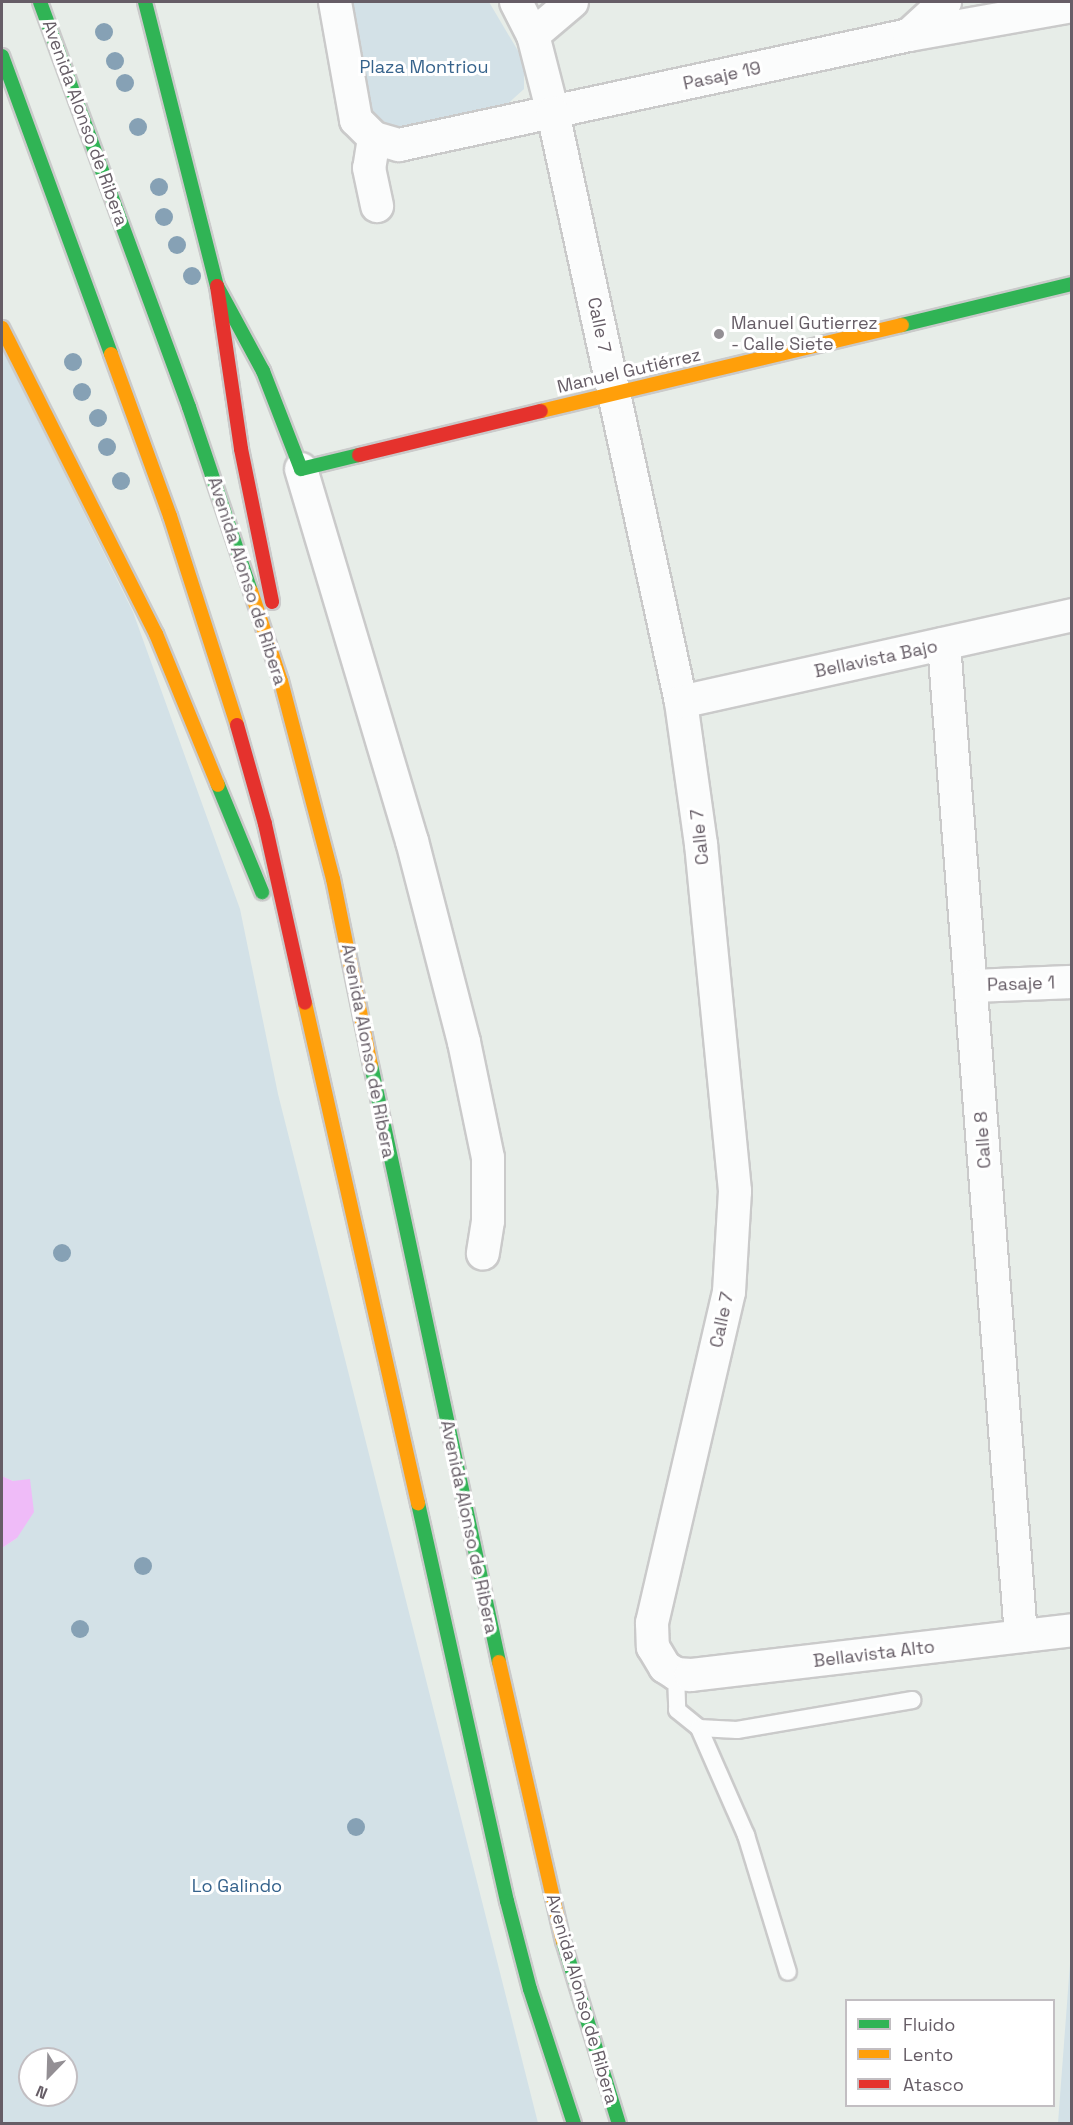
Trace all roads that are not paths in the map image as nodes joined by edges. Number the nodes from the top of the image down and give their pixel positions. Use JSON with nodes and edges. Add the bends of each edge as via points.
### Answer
{"nodes":[{"id":1,"x":40,"y":2,"type":"edge"},
{"id":2,"x":145,"y":2,"type":"edge"},
{"id":3,"x":335,"y":2,"type":"edge"},
{"id":4,"x":516,"y":2,"type":"edge"},
{"id":5,"x":572,"y":2,"type":"edge"},
{"id":6,"x":945,"y":2,"type":"edge"},
{"id":7,"x":1071,"y":6,"type":"edge"},
{"id":8,"x":533,"y":35,"type":"junction"},
{"id":9,"x":909,"y":35,"type":"junction"},
{"id":10,"x":2,"y":56,"type":"edge"},
{"id":11,"x":553,"y":113,"type":"junction"},
{"id":12,"x":374,"y":138,"type":"junction"},
{"id":13,"x":377,"y":206,"type":"dead end"},
{"id":14,"x":1071,"y":284,"type":"edge"},
{"id":15,"x":218,"y":286,"type":"junction"},
{"id":16,"x":2,"y":328,"type":"edge"},
{"id":17,"x":613,"y":393,"type":"junction"},
{"id":18,"x":301,"y":469,"type":"junction"},
{"id":19,"x":1071,"y":615,"type":"edge"},
{"id":20,"x":944,"y":644,"type":"junction"},
{"id":21,"x":281,"y":681,"type":"junction"},
{"id":22,"x":681,"y":702,"type":"junction"},
{"id":23,"x":1071,"y":982,"type":"edge"},
{"id":24,"x":970,"y":986,"type":"junction"},
{"id":25,"x":312,"y":1037,"type":"junction"},
{"id":26,"x":483,"y":1254,"type":"dead end"},
{"id":27,"x":1071,"y":1630,"type":"edge"},
{"id":28,"x":1021,"y":1636,"type":"junction"},
{"id":29,"x":676,"y":1674,"type":"junction"},
{"id":30,"x":912,"y":1700,"type":"dead end"},
{"id":31,"x":699,"y":1728,"type":"junction"},
{"id":32,"x":788,"y":1972,"type":"dead end"},
{"id":33,"x":574,"y":2124,"type":"edge"},
{"id":34,"x":619,"y":2124,"type":"edge"}],
"edges":[{"from":1,"to":21,"type":"main road","name":"Avenida Alonso de Ribera","via":[[189,407]]},
{"from":2,"to":15,"type":"main road"},
{"from":3,"to":12,"type":"street","via":[[351,108],[356,120]]},
{"from":4,"to":8,"type":"street","name":"Calle 7"},
{"from":5,"to":8,"type":"street"},
{"from":6,"to":9,"type":"street"},
{"from":7,"to":9,"type":"street","name":"Pasaje 19"},
{"from":8,"to":11,"type":"street","name":"Calle 7"},
{"from":9,"to":11,"type":"street","name":"Pasaje 19"},
{"from":10,"to":25,"type":"main road","via":[[204,616],[265,824]]},
{"from":11,"to":12,"type":"street","name":"Pasaje 19","via":[[411,143],[386,143]]},
{"from":11,"to":17,"type":"street","name":"Calle 7"},
{"from":12,"to":13,"type":"street","via":[[369,168]]},
{"from":14,"to":17,"type":"main road","name":"Manuel Gutiérrez"},
{"from":15,"to":18,"type":"main road","via":[[263,371]]},
{"from":15,"to":21,"type":"main road","via":[[241,448],[270,588]]},
{"from":16,"to":25,"type":"main road","via":[[156,634],[268,908]]},
{"from":17,"to":18,"type":"main road","name":"Manuel Gutiérrez"},
{"from":17,"to":22,"type":"street","name":"Calle 7"},
{"from":18,"to":26,"type":"street","via":[[412,842],[464,1042],[488,1158],[488,1221]]},
{"from":19,"to":20,"type":"street","name":"Bellavista Bajo"},
{"from":20,"to":22,"type":"street","name":"Bellavista Bajo"},
{"from":20,"to":24,"type":"street","name":"Calle 8"},
{"from":21,"to":34,"type":"main road","name":"Avenida Alonso de Ribera","via":[[333,879],[396,1192],[542,1859],[566,1954]]},
{"from":22,"to":29,"type":"street","name":"Calle 7","via":[[701,844],[735,1220],[729,1292],[652,1623],[653,1647],[665,1666]]},
{"from":23,"to":24,"type":"street","name":"Pasaje 1"},
{"from":24,"to":28,"type":"street","name":"Calle 8"},
{"from":25,"to":33,"type":"main road","via":[[507,1901],[530,1989]]},
{"from":27,"to":28,"type":"street","name":"Bellavista Alto"},
{"from":28,"to":29,"type":"street","name":"Bellavista Alto","via":[[713,1673]]},
{"from":29,"to":31,"type":"lane","via":[[677,1710]]},
{"from":30,"to":31,"type":"lane","via":[[737,1730]]},
{"from":31,"to":32,"type":"lane","via":[[746,1835]]}]}
